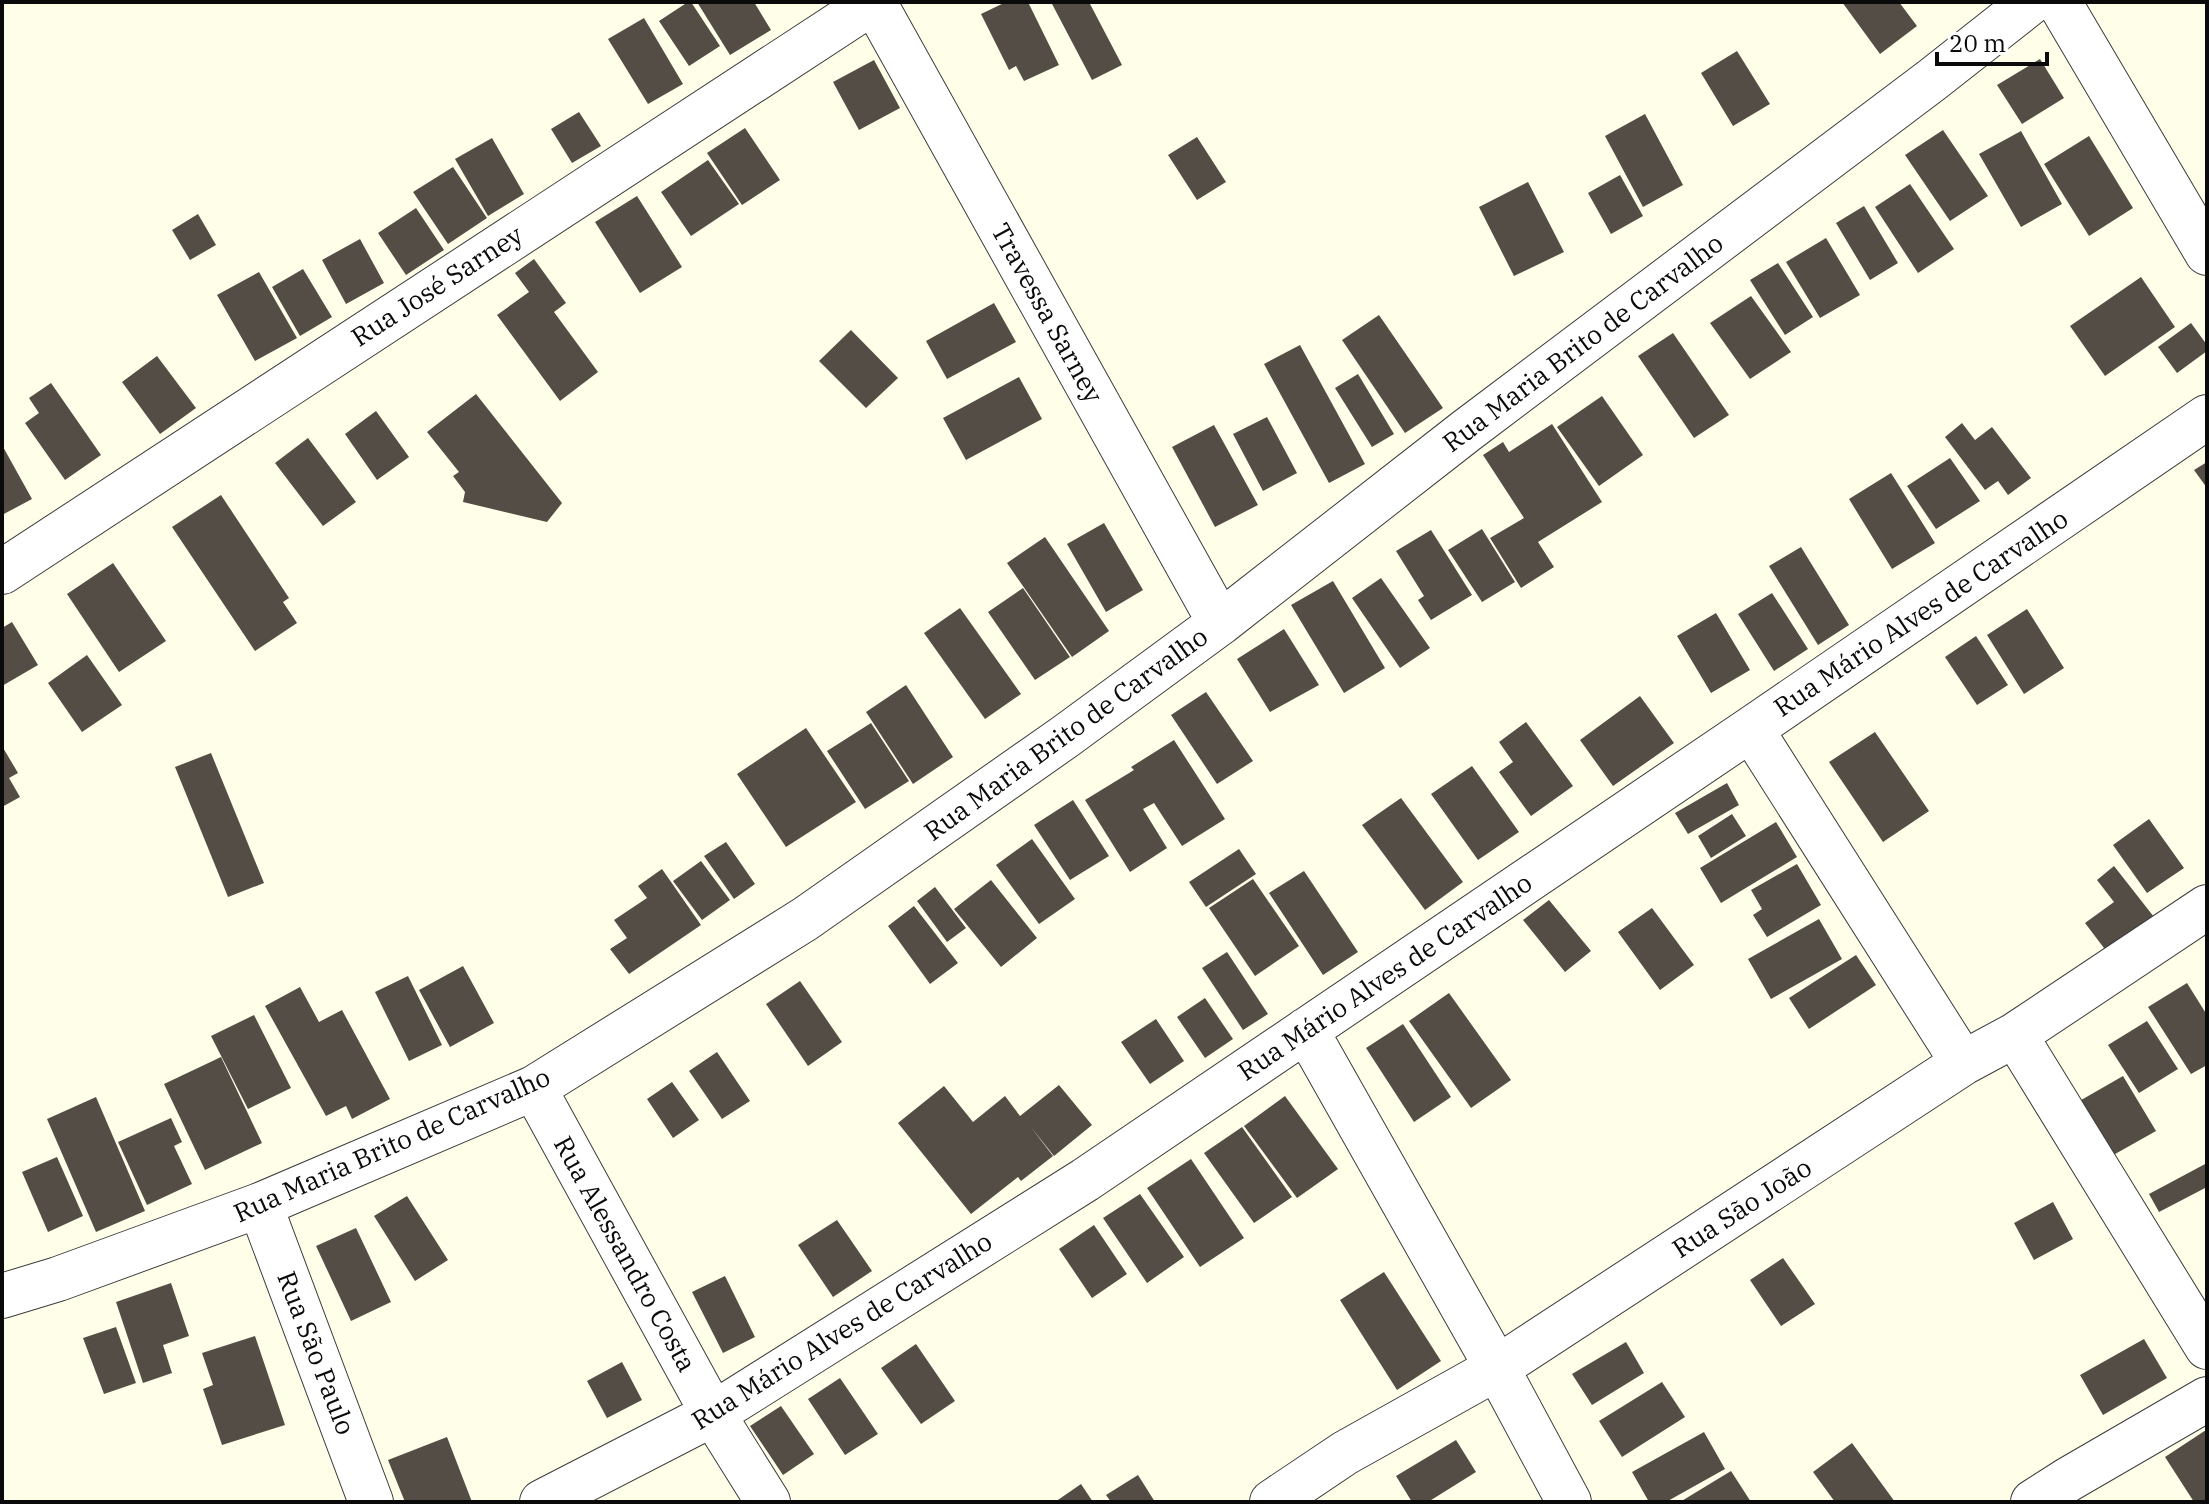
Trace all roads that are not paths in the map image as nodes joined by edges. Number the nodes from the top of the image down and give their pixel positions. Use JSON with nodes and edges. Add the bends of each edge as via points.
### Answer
{"nodes":[{"id":1,"x":874,"y":2,"type":"edge"},
{"id":2,"x":2031,"y":2,"type":"edge"},
{"id":3,"x":2059,"y":2,"type":"edge"},
{"id":4,"x":2207,"y":253,"type":"edge"},
{"id":5,"x":2207,"y":417,"type":"edge"},
{"id":6,"x":2,"y":572,"type":"edge"},
{"id":7,"x":1220,"y":623,"type":"junction"},
{"id":8,"x":1751,"y":729,"type":"junction"},
{"id":9,"x":2207,"y":907,"type":"edge"},
{"id":10,"x":1306,"y":1030,"type":"junction"},
{"id":11,"x":2015,"y":1035,"type":"junction"},
{"id":12,"x":1963,"y":1063,"type":"junction"},
{"id":13,"x":534,"y":1088,"type":"junction"},
{"id":14,"x":260,"y":1205,"type":"junction"},
{"id":15,"x":2,"y":1296,"type":"edge"},
{"id":16,"x":2207,"y":1347,"type":"edge"},
{"id":17,"x":1497,"y":1368,"type":"junction"},
{"id":18,"x":2207,"y":1399,"type":"edge"},
{"id":19,"x":713,"y":1414,"type":"junction"},
{"id":20,"x":371,"y":1502,"type":"edge"},
{"id":21,"x":542,"y":1502,"type":"edge"},
{"id":22,"x":768,"y":1502,"type":"edge"},
{"id":23,"x":1272,"y":1502,"type":"edge"},
{"id":24,"x":1569,"y":1502,"type":"edge"},
{"id":25,"x":2033,"y":1502,"type":"edge"}],
"edges":[{"from":1,"to":6,"type":"street","name":"Rua José Sarney"},
{"from":1,"to":7,"type":"street","name":"Travessa Sarney"},
{"from":2,"to":7,"type":"street","name":"Rua Maria Brito de Carvalho"},
{"from":3,"to":4,"type":"street"},
{"from":5,"to":8,"type":"street","name":"Rua Mário Alves de Carvalho"},
{"from":7,"to":13,"type":"street","name":"Rua Maria Brito de Carvalho","via":[[805,919]]},
{"from":8,"to":10,"type":"street","name":"Rua Mário Alves de Carvalho"},
{"from":8,"to":12,"type":"street"},
{"from":9,"to":11,"type":"street","name":"Rua São João"},
{"from":10,"to":17,"type":"street"},
{"from":10,"to":19,"type":"street","name":"Rua Mário Alves de Carvalho","via":[[1085,1180]]},
{"from":11,"to":12,"type":"street","name":"Rua São João"},
{"from":11,"to":16,"type":"street"},
{"from":12,"to":17,"type":"street","name":"Rua São João"},
{"from":13,"to":14,"type":"street","name":"Rua Maria Brito de Carvalho"},
{"from":13,"to":19,"type":"street","name":"Rua Alessandro Costa"},
{"from":14,"to":15,"type":"street","name":"Rua Maria Brito de Carvalho"},
{"from":14,"to":20,"type":"street","name":"Rua São Paulo"},
{"from":17,"to":23,"type":"street","name":"Rua São João","via":[[1345,1453]]},
{"from":17,"to":24,"type":"street"},
{"from":18,"to":25,"type":"street"},
{"from":19,"to":21,"type":"street","name":"Rua Mário Alves de Carvalho"},
{"from":19,"to":22,"type":"street","name":"Rua Alessandro Costa"}]}
